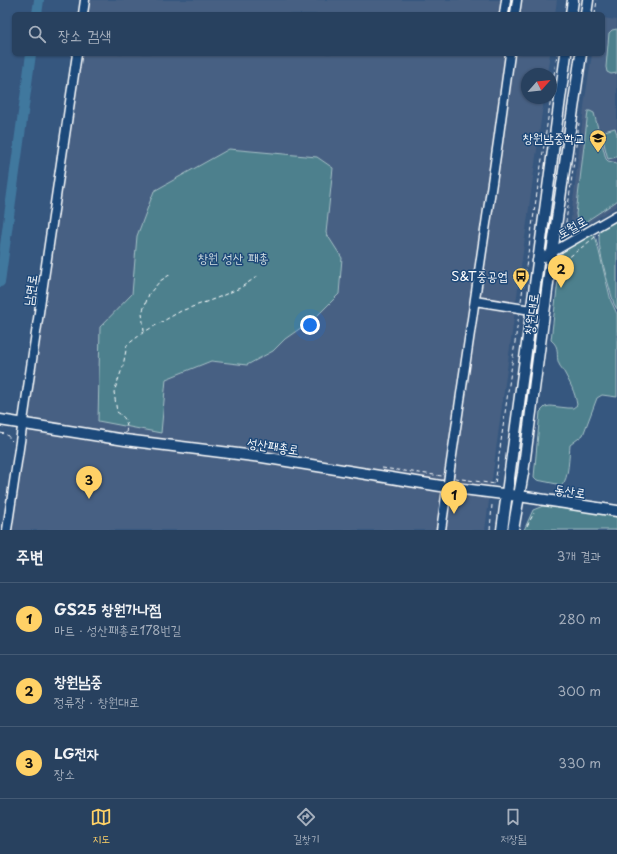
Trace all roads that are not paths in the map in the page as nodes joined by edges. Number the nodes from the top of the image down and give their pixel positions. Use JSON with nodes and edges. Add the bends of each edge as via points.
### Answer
{"nodes":[{"id":1,"x":85,"y":0,"type":"edge"},
{"id":2,"x":506,"y":0,"type":"edge"},
{"id":3,"x":517,"y":0,"type":"edge"},
{"id":4,"x":573,"y":0,"type":"edge"},
{"id":5,"x":588,"y":0,"type":"edge"},
{"id":6,"x":83,"y":12,"type":"edge"},
{"id":7,"x":504,"y":12,"type":"edge"},
{"id":8,"x":515,"y":12,"type":"edge"},
{"id":9,"x":571,"y":12,"type":"edge"},
{"id":10,"x":586,"y":12,"type":"edge"},
{"id":11,"x":77,"y":56,"type":"edge"},
{"id":12,"x":510,"y":56,"type":"edge"},
{"id":13,"x":566,"y":56,"type":"edge"},
{"id":14,"x":581,"y":56,"type":"edge"},
{"id":15,"x":617,"y":215,"type":"edge"},
{"id":16,"x":552,"y":252,"type":"junction"},
{"id":17,"x":537,"y":261,"type":"junction"},
{"id":18,"x":475,"y":301,"type":"junction"},
{"id":19,"x":531,"y":310,"type":"junction"},
{"id":20,"x":2,"y":421,"type":"edge"},
{"id":21,"x":23,"y":424,"type":"junction"},
{"id":22,"x":447,"y":487,"type":"junction"},
{"id":23,"x":507,"y":494,"type":"junction"},
{"id":24,"x":519,"y":496,"type":"junction"},
{"id":25,"x":617,"y":511,"type":"edge"},
{"id":26,"x":8,"y":530,"type":"edge"},
{"id":27,"x":442,"y":530,"type":"edge"},
{"id":28,"x":502,"y":530,"type":"edge"},
{"id":29,"x":513,"y":530,"type":"edge"}],
"edges":[{"from":1,"to":6,"type":"street"},
{"from":2,"to":7,"type":"street"},
{"from":3,"to":8,"type":"street"},
{"from":4,"to":9,"type":"main road"},
{"from":5,"to":10,"type":"main road"},
{"from":11,"to":21,"type":"street","name":"남면로"},
{"from":12,"to":18,"type":"street"},
{"from":13,"to":17,"type":"main road","name":"창원대로"},
{"from":14,"to":16,"type":"main road","name":"창원대로"},
{"from":15,"to":16,"type":"street","name":"토월로"},
{"from":16,"to":17,"type":"street","name":"토월로"},
{"from":16,"to":24,"type":"main road","name":"창원대로"},
{"from":17,"to":19,"type":"main road","name":"창원대로"},
{"from":18,"to":19,"type":"street"},
{"from":18,"to":22,"type":"street"},
{"from":19,"to":23,"type":"main road","name":"창원대로"},
{"from":20,"to":21,"type":"main road","name":"성산패총로"},
{"from":21,"to":22,"type":"main road","name":"성산패총로","via":[[262,457]]},
{"from":21,"to":26,"type":"street","name":"남면로"},
{"from":22,"to":23,"type":"main road","name":"성산패총로"},
{"from":22,"to":27,"type":"street"},
{"from":23,"to":24,"type":"main road","name":"성산패총로"},
{"from":23,"to":28,"type":"main road","name":"창원대로"},
{"from":24,"to":25,"type":"main road","name":"동산로"},
{"from":24,"to":29,"type":"main road","name":"창원대로"}]}
